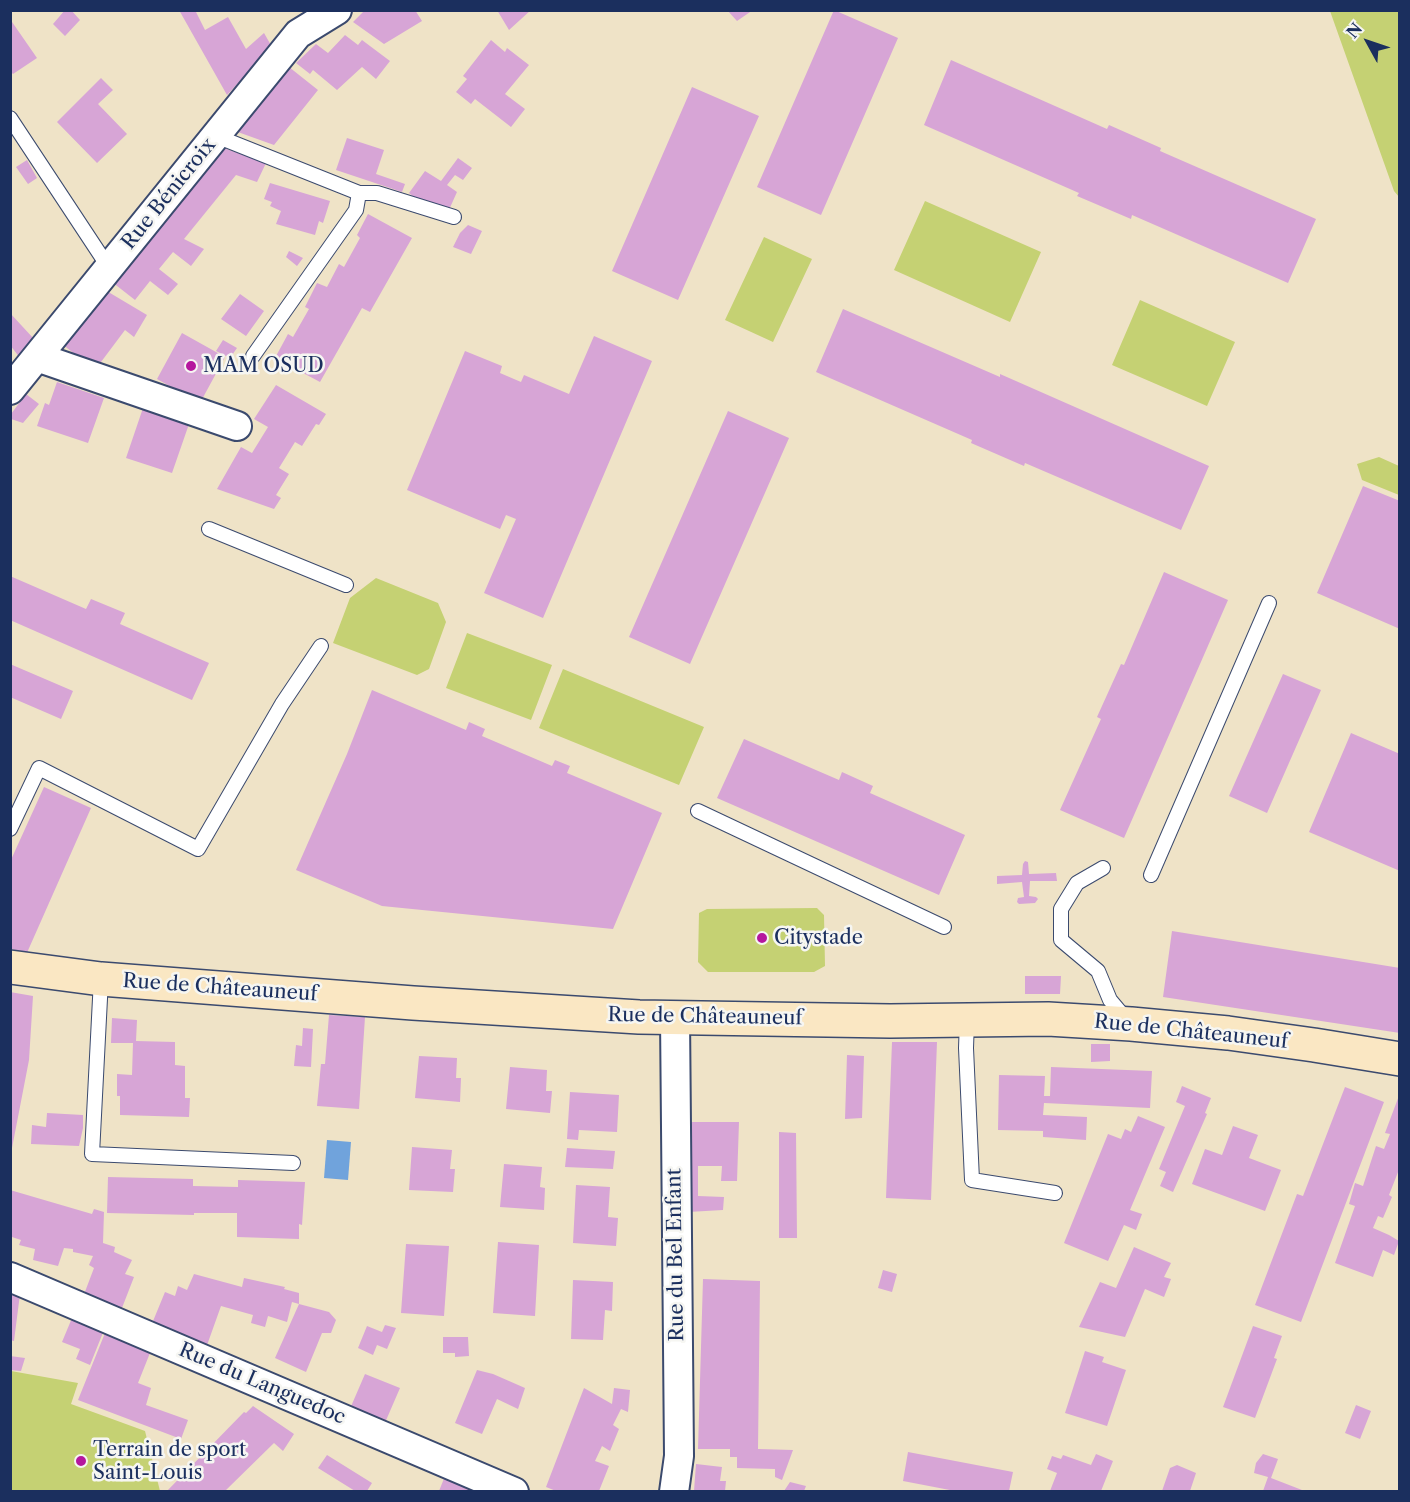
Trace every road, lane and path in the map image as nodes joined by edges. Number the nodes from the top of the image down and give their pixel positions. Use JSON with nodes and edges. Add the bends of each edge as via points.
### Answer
{"nodes":[{"id":1,"x":337,"y":10,"type":"edge"},
{"id":2,"x":10,"y":118,"type":"edge"},
{"id":3,"x":216,"y":136,"type":"junction"},
{"id":4,"x":359,"y":193,"type":"junction"},
{"id":5,"x":454,"y":217,"type":"dead end"},
{"id":6,"x":109,"y":268,"type":"junction"},
{"id":7,"x":253,"y":356,"type":"dead end"},
{"id":8,"x":37,"y":357,"type":"junction"},
{"id":9,"x":10,"y":390,"type":"edge"},
{"id":10,"x":237,"y":426,"type":"dead end"},
{"id":11,"x":209,"y":530,"type":"dead end"},
{"id":12,"x":346,"y":585,"type":"dead end"},
{"id":13,"x":1269,"y":603,"type":"dead end"},
{"id":14,"x":321,"y":646,"type":"dead end"},
{"id":15,"x":698,"y":811,"type":"dead end"},
{"id":16,"x":10,"y":829,"type":"edge"},
{"id":17,"x":1103,"y":868,"type":"dead end"},
{"id":18,"x":1151,"y":875,"type":"dead end"},
{"id":19,"x":944,"y":927,"type":"dead end"},
{"id":20,"x":10,"y":967,"type":"edge"},
{"id":21,"x":101,"y":979,"type":"junction"},
{"id":22,"x":675,"y":1017,"type":"junction"},
{"id":23,"x":967,"y":1020,"type":"junction"},
{"id":24,"x":1131,"y":1024,"type":"junction"},
{"id":25,"x":1400,"y":1059,"type":"edge"},
{"id":26,"x":293,"y":1163,"type":"dead end"},
{"id":27,"x":1055,"y":1193,"type":"dead end"},
{"id":28,"x":10,"y":1277,"type":"edge"},
{"id":29,"x":514,"y":1491,"type":"edge"},
{"id":30,"x":674,"y":1491,"type":"edge"}],
"edges":[{"from":1,"to":3,"type":"street","name":"Rue Bénicroix","via":[[298,34]]},
{"from":2,"to":6,"type":"lane"},
{"from":3,"to":4,"type":"lane"},
{"from":3,"to":6,"type":"street","name":"Rue Bénicroix"},
{"from":4,"to":5,"type":"lane","via":[[377,193]]},
{"from":4,"to":7,"type":"lane","via":[[356,210]]},
{"from":6,"to":8,"type":"street","name":"Rue Bénicroix"},
{"from":8,"to":9,"type":"street","name":"Rue Bénicroix"},
{"from":8,"to":10,"type":"street"},
{"from":11,"to":12,"type":"lane"},
{"from":13,"to":18,"type":"lane"},
{"from":14,"to":16,"type":"lane","via":[[282,704],[198,849],[39,768]]},
{"from":15,"to":19,"type":"lane"},
{"from":17,"to":24,"type":"lane","via":[[1077,884],[1061,909],[1061,940],[1098,971],[1110,1000]]},
{"from":20,"to":21,"type":"main road","name":"Rue de Châteauneuf"},
{"from":21,"to":22,"type":"main road","name":"Rue de Châteauneuf","via":[[469,1007]]},
{"from":21,"to":26,"type":"lane","via":[[92,1154]]},
{"from":22,"to":23,"type":"main road","name":"Rue de Châteauneuf"},
{"from":22,"to":30,"type":"street","name":"Rue du Bel Enfant","via":[[679,1456]]},
{"from":23,"to":24,"type":"main road","name":"Rue de Châteauneuf"},
{"from":23,"to":27,"type":"lane","via":[[972,1180]]},
{"from":24,"to":25,"type":"main road","name":"Rue de Châteauneuf","via":[[1228,1033]]},
{"from":28,"to":29,"type":"street","name":"Rue du Languedoc"}]}
